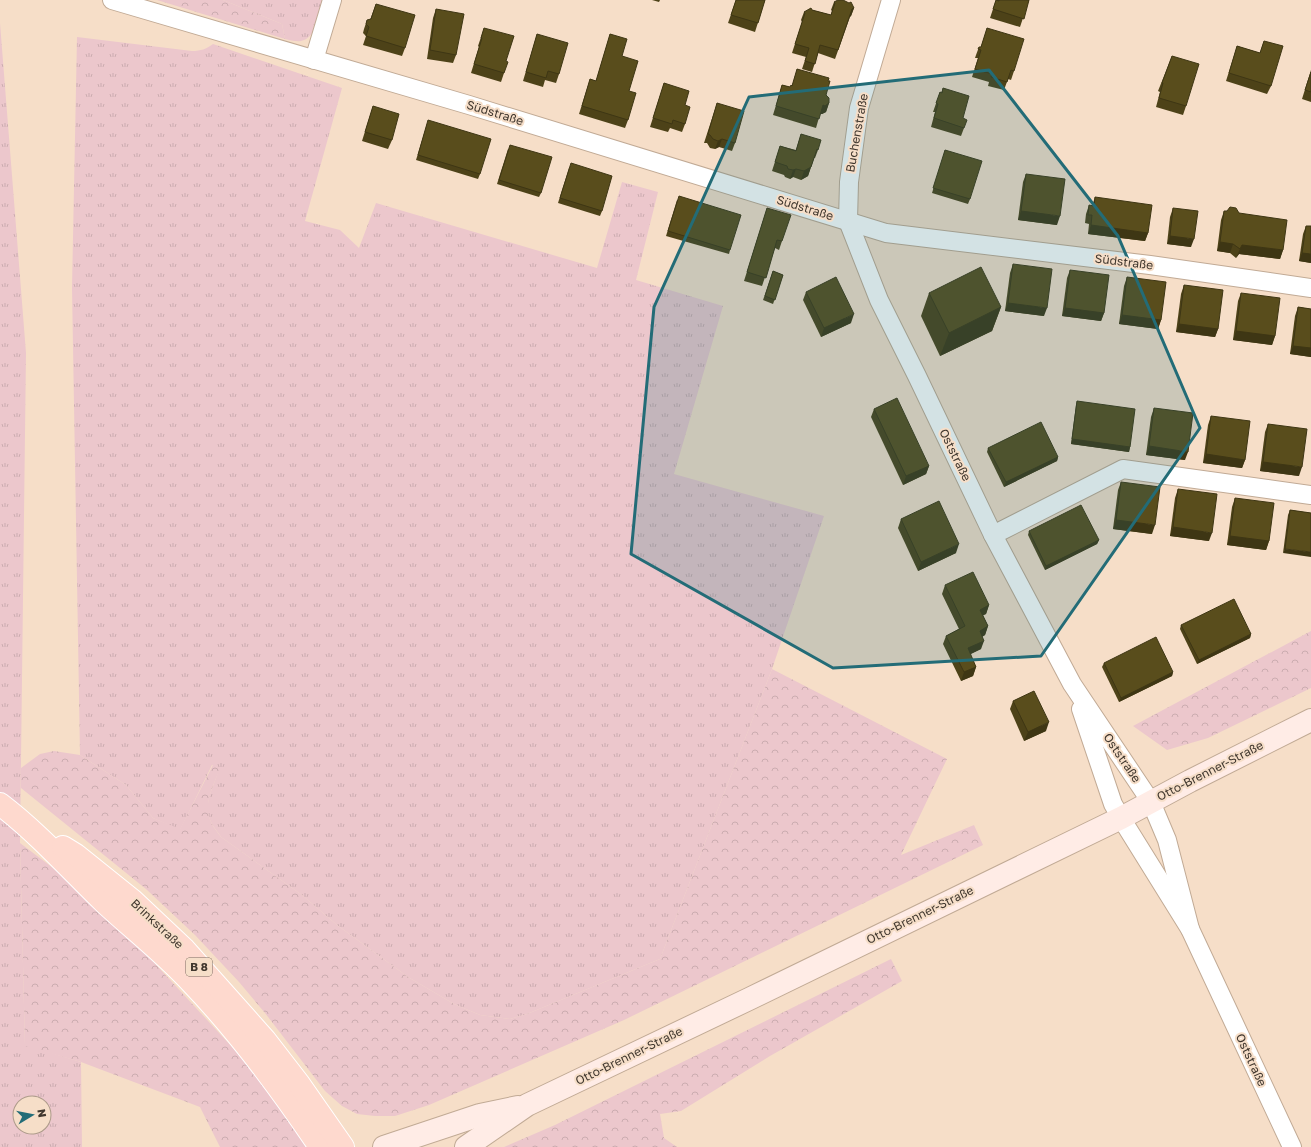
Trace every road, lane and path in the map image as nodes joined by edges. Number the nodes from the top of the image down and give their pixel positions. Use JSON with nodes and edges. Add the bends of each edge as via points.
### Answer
{"nodes":[{"id":1,"x":112,"y":0,"type":"edge"},
{"id":2,"x":332,"y":0,"type":"edge"},
{"id":3,"x":890,"y":0,"type":"edge"},
{"id":4,"x":314,"y":60,"type":"junction"},
{"id":5,"x":848,"y":221,"type":"junction"},
{"id":6,"x":1311,"y":288,"type":"edge"},
{"id":7,"x":1311,"y":495,"type":"edge"},
{"id":8,"x":993,"y":535,"type":"junction"},
{"id":9,"x":1072,"y":684,"type":"junction"},
{"id":10,"x":1311,"y":720,"type":"edge"},
{"id":11,"x":1150,"y":802,"type":"junction"},
{"id":12,"x":0,"y":805,"type":"edge"},
{"id":13,"x":1121,"y":818,"type":"junction"},
{"id":14,"x":21,"y":821,"type":"junction"},
{"id":15,"x":1190,"y":929,"type":"junction"},
{"id":16,"x":527,"y":1105,"type":"junction"},
{"id":17,"x":320,"y":1147,"type":"edge"},
{"id":18,"x":343,"y":1147,"type":"edge"},
{"id":19,"x":384,"y":1147,"type":"edge"},
{"id":20,"x":466,"y":1147,"type":"edge"},
{"id":21,"x":1292,"y":1147,"type":"edge"}],
"edges":[{"from":1,"to":4,"type":"street","name":"Südstraße"},
{"from":2,"to":4,"type":"street"},
{"from":3,"to":5,"type":"street","name":"Buchenstraße","via":[[858,108],[849,182]]},
{"from":4,"to":5,"type":"street","name":"Südstraße"},
{"from":5,"to":6,"type":"street","name":"Südstraße","via":[[886,233],[1150,265]]},
{"from":5,"to":8,"type":"street","name":"Oststraße","via":[[879,300]]},
{"from":7,"to":8,"type":"street","via":[[1123,469]]},
{"from":8,"to":9,"type":"street","name":"Oststraße"},
{"from":9,"to":11,"type":"street","name":"Oststraße"},
{"from":9,"to":13,"type":"street","name":"Oststraße","via":[[1113,804]]},
{"from":10,"to":11,"type":"main road","name":"Otto-Brenner-Straße"},
{"from":11,"to":13,"type":"main road","name":"Otto-Brenner-Straße"},
{"from":11,"to":15,"type":"street","name":"Oststraße","via":[[1167,840]]},
{"from":12,"to":14,"type":"main road","name":"Brinkstraße","number":"B 8"},
{"from":13,"to":15,"type":"street","name":"Oststraße"},
{"from":13,"to":16,"type":"main road","name":"Otto-Brenner-Straße"},
{"from":14,"to":17,"type":"main road","name":"Brinkstraße","number":"B 8","via":[[191,981],[264,1069]]},
{"from":14,"to":18,"type":"main road","name":"Brinkstraße","number":"B 8","via":[[76,855],[132,900],[184,949],[266,1040]]},
{"from":15,"to":21,"type":"street","name":"Oststraße"},
{"from":16,"to":19,"type":"main road","name":"Otto-Brenner-Straße","via":[[480,1115]]},
{"from":16,"to":20,"type":"main road","name":"Otto-Brenner-Straße"}]}
